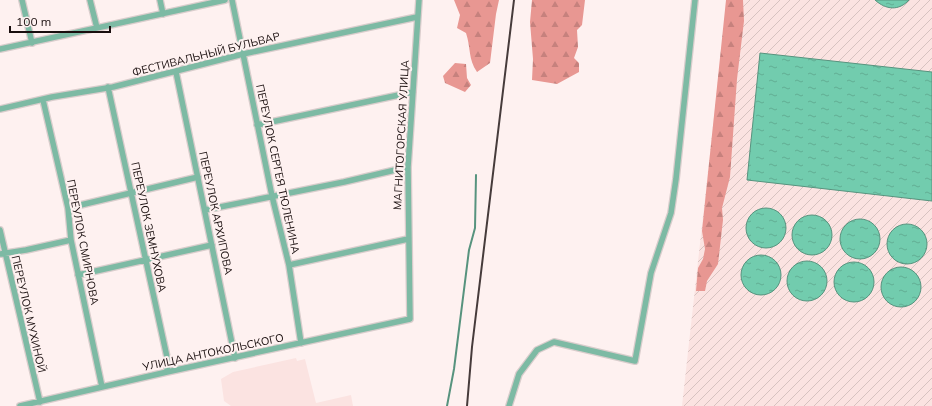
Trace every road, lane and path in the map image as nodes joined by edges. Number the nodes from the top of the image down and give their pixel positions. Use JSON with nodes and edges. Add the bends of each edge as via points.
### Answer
{"nodes":[{"id":1,"x":22,"y":0,"type":"edge"},
{"id":2,"x":90,"y":0,"type":"edge"},
{"id":3,"x":160,"y":0,"type":"edge"},
{"id":4,"x":225,"y":0,"type":"edge"},
{"id":5,"x":232,"y":0,"type":"edge"},
{"id":6,"x":420,"y":0,"type":"edge"},
{"id":7,"x":695,"y":0,"type":"edge"},
{"id":8,"x":163,"y":14,"type":"junction"},
{"id":9,"x":417,"y":17,"type":"junction"},
{"id":10,"x":97,"y":28,"type":"junction"},
{"id":11,"x":32,"y":42,"type":"junction"},
{"id":12,"x":0,"y":49,"type":"edge"},
{"id":13,"x":243,"y":54,"type":"junction"},
{"id":14,"x":176,"y":72,"type":"junction"},
{"id":15,"x":108,"y":87,"type":"junction"},
{"id":16,"x":413,"y":92,"type":"junction"},
{"id":17,"x":43,"y":100,"type":"junction"},
{"id":18,"x":0,"y":109,"type":"edge"},
{"id":19,"x":257,"y":125,"type":"junction"},
{"id":20,"x":408,"y":167,"type":"junction"},
{"id":21,"x":198,"y":177,"type":"junction"},
{"id":22,"x":132,"y":192,"type":"junction"},
{"id":23,"x":272,"y":196,"type":"junction"},
{"id":24,"x":68,"y":208,"type":"junction"},
{"id":25,"x":204,"y":210,"type":"junction"},
{"id":26,"x":0,"y":230,"type":"edge"},
{"id":27,"x":408,"y":239,"type":"junction"},
{"id":28,"x":71,"y":240,"type":"junction"},
{"id":29,"x":212,"y":245,"type":"junction"},
{"id":30,"x":2,"y":253,"type":"edge"},
{"id":31,"x":145,"y":259,"type":"junction"},
{"id":32,"x":289,"y":265,"type":"junction"},
{"id":33,"x":78,"y":275,"type":"junction"},
{"id":34,"x":410,"y":319,"type":"joint"},
{"id":35,"x":301,"y":343,"type":"junction"},
{"id":36,"x":235,"y":358,"type":"junction"},
{"id":37,"x":167,"y":372,"type":"junction"},
{"id":38,"x":102,"y":387,"type":"junction"},
{"id":39,"x":40,"y":402,"type":"junction"},
{"id":40,"x":20,"y":406,"type":"edge"},
{"id":41,"x":509,"y":406,"type":"edge"}],
"edges":[{"from":1,"to":11,"type":"street"},
{"from":2,"to":10,"type":"street"},
{"from":3,"to":8,"type":"street"},
{"from":4,"to":8,"type":"street"},
{"from":5,"to":13,"type":"street","name":"ПЕРЕУЛОК СЕРГЕЯ ТЮЛЕНИНА"},
{"from":6,"to":9,"type":"street","name":"МАГНИТОГОРСКАЯ УЛИЦА"},
{"from":7,"to":41,"type":"street","via":[[671,213],[651,273],[635,362],[554,342],[537,350],[519,374]]},
{"from":8,"to":10,"type":"street"},
{"from":9,"to":13,"type":"street","name":"ФЕСТИВАЛЬНЫЙ БУЛЬВАР"},
{"from":9,"to":16,"type":"street","name":"МАГНИТОГОРСКАЯ УЛИЦА"},
{"from":10,"to":11,"type":"street"},
{"from":11,"to":12,"type":"street"},
{"from":13,"to":14,"type":"street","name":"ФЕСТИВАЛЬНЫЙ БУЛЬВАР"},
{"from":13,"to":19,"type":"street","name":"ПЕРЕУЛОК СЕРГЕЯ ТЮЛЕНИНА"},
{"from":14,"to":15,"type":"street","name":"ФЕСТИВАЛЬНЫЙ БУЛЬВАР"},
{"from":14,"to":21,"type":"street","name":"ПЕРЕУЛОК АРХИПОВА"},
{"from":15,"to":17,"type":"street","name":"ФЕСТИВАЛЬНЫЙ БУЛЬВАР"},
{"from":15,"to":22,"type":"street","name":"ПЕРЕУЛОК ЗЕМНУХОВА"},
{"from":16,"to":19,"type":"street"},
{"from":16,"to":20,"type":"street","name":"МАГНИТОГОРСКАЯ УЛИЦА"},
{"from":17,"to":18,"type":"street","name":"ФЕСТИВАЛЬНЫЙ БУЛЬВАР"},
{"from":17,"to":24,"type":"street","name":"ПЕРЕУЛОК СМИРНОВА"},
{"from":19,"to":23,"type":"street","name":"ПЕРЕУЛОК СЕРГЕЯ ТЮЛЕНИНА"},
{"from":20,"to":23,"type":"street"},
{"from":20,"to":27,"type":"street","name":"МАГНИТОГОРСКАЯ УЛИЦА"},
{"from":21,"to":22,"type":"street"},
{"from":21,"to":25,"type":"street","name":"ПЕРЕУЛОК АРХИПОВА"},
{"from":22,"to":24,"type":"street"},
{"from":22,"to":31,"type":"street","name":"ПЕРЕУЛОК ЗЕМНУХОВА"},
{"from":23,"to":25,"type":"street"},
{"from":23,"to":32,"type":"street","name":"ПЕРЕУЛОК СЕРГЕЯ ТЮЛЕНИНА"},
{"from":24,"to":28,"type":"street","name":"ПЕРЕУЛОК СМИРНОВА"},
{"from":25,"to":29,"type":"street","name":"ПЕРЕУЛОК АРХИПОВА"},
{"from":26,"to":30,"type":"street","name":"ПЕРЕУЛОК МУХИНОЙ"},
{"from":27,"to":32,"type":"street"},
{"from":27,"to":34,"type":"street","name":"МАГНИТОГОРСКАЯ УЛИЦА"},
{"from":28,"to":30,"type":"street"},
{"from":28,"to":33,"type":"street","name":"ПЕРЕУЛОК СМИРНОВА"},
{"from":29,"to":31,"type":"street"},
{"from":29,"to":36,"type":"street","name":"ПЕРЕУЛОК АРХИПОВА"},
{"from":30,"to":39,"type":"street","name":"ПЕРЕУЛОК МУХИНОЙ"},
{"from":31,"to":33,"type":"street"},
{"from":31,"to":37,"type":"street","name":"ПЕРЕУЛОК ЗЕМНУХОВА","via":[[167,357]]},
{"from":32,"to":35,"type":"street","name":"ПЕРЕУЛОК СЕРГЕЯ ТЮЛЕНИНА"},
{"from":33,"to":38,"type":"street","name":"ПЕРЕУЛОК СМИРНОВА"},
{"from":34,"to":35,"type":"street","name":"УЛИЦА АНТОКОЛЬСКОГО"},
{"from":35,"to":36,"type":"street","name":"УЛИЦА АНТОКОЛЬСКОГО"},
{"from":36,"to":37,"type":"street","name":"УЛИЦА АНТОКОЛЬСКОГО"},
{"from":37,"to":38,"type":"street","name":"УЛИЦА АНТОКОЛЬСКОГО"},
{"from":38,"to":39,"type":"street","name":"УЛИЦА АНТОКОЛЬСКОГО"},
{"from":39,"to":40,"type":"street","name":"УЛИЦА АНТОКОЛЬСКОГО"}]}
